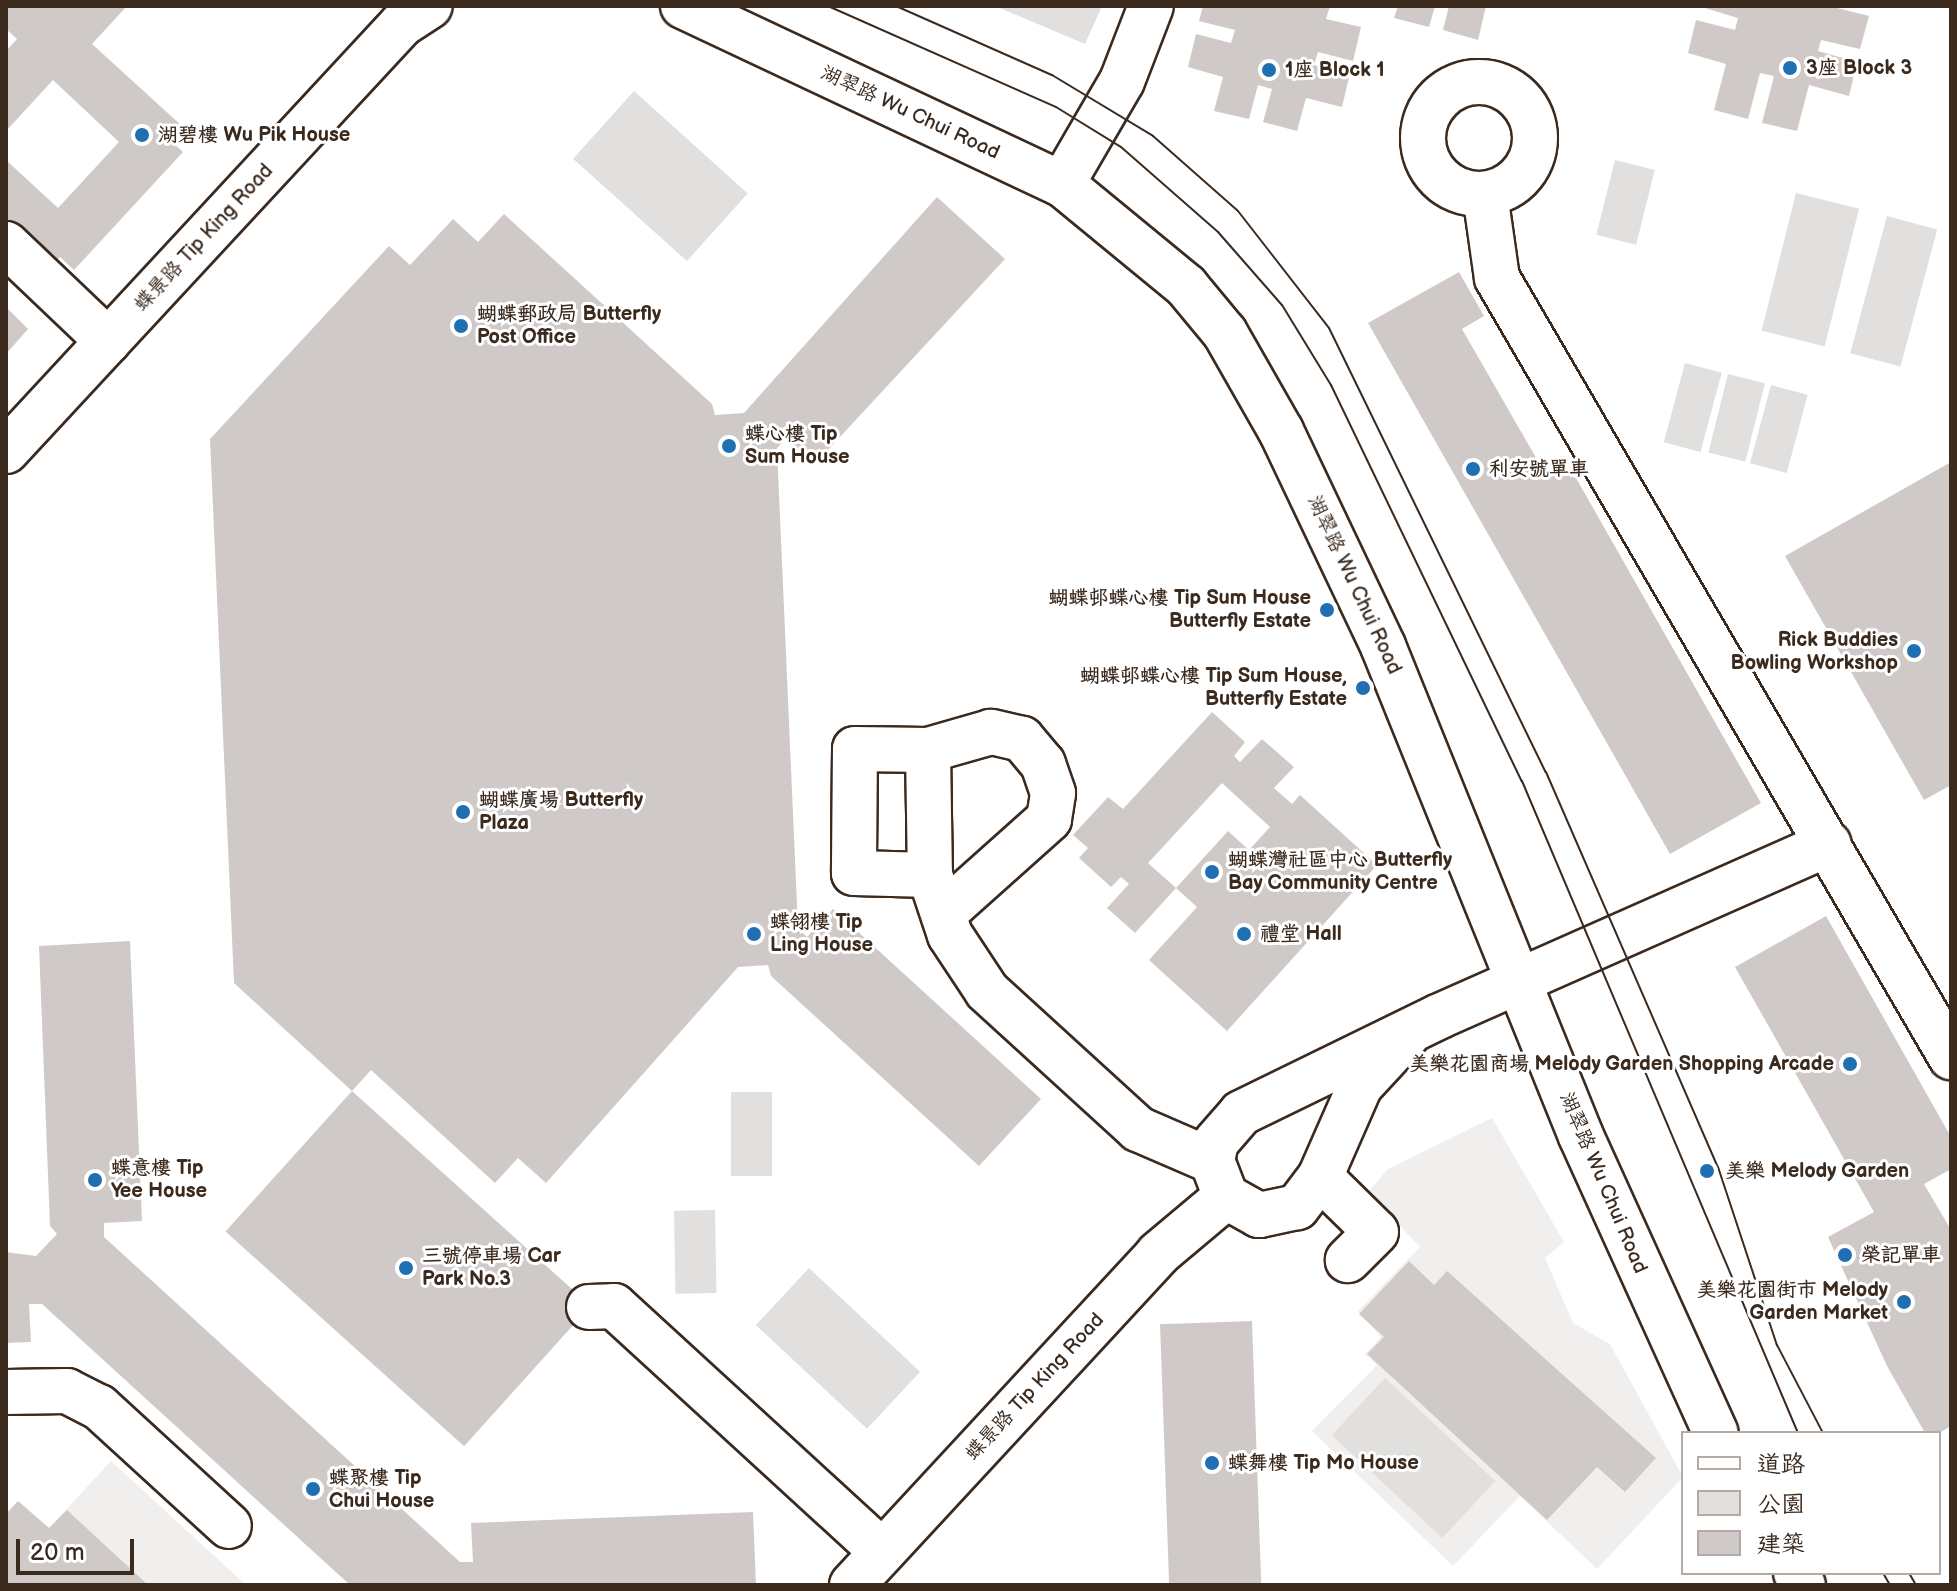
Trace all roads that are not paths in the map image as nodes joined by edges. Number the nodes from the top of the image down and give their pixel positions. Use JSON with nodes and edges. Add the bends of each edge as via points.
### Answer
{"nodes":[{"id":1,"x":683,"y":6,"type":"edge"},
{"id":2,"x":1151,"y":6,"type":"edge"},
{"id":3,"x":414,"y":12,"type":"edge"},
{"id":4,"x":1062,"y":184,"type":"junction"},
{"id":5,"x":1485,"y":194,"type":"dead end"},
{"id":6,"x":6,"y":244,"type":"edge"},
{"id":7,"x":108,"y":341,"type":"junction"},
{"id":8,"x":6,"y":451,"type":"edge"},
{"id":9,"x":928,"y":750,"type":"junction"},
{"id":10,"x":1829,"y":844,"type":"junction"},
{"id":11,"x":937,"y":894,"type":"junction"},
{"id":12,"x":1523,"y":982,"type":"junction"},
{"id":13,"x":1408,"y":1034,"type":"junction"},
{"id":14,"x":1951,"y":1057,"type":"edge"},
{"id":15,"x":1320,"y":1177,"type":"junction"},
{"id":16,"x":1219,"y":1179,"type":"junction"},
{"id":17,"x":1348,"y":1260,"type":"dead end"},
{"id":18,"x":589,"y":1307,"type":"dead end"},
{"id":19,"x":6,"y":1392,"type":"edge"},
{"id":20,"x":1715,"y":1431,"type":"edge"},
{"id":21,"x":229,"y":1526,"type":"dead end"},
{"id":22,"x":882,"y":1552,"type":"junction"},
{"id":23,"x":852,"y":1585,"type":"edge"}],
"edges":[{"from":1,"to":4,"type":"street","name":"湖翠路 Wu Chui Road"},
{"from":2,"to":4,"type":"street","via":[[1122,81]]},
{"from":3,"to":7,"type":"street","name":"蝶景路 Tip King Road"},
{"from":4,"to":12,"type":"street","name":"湖翠路 Wu Chui Road","via":[[1186,286],[1251,377],[1383,646]]},
{"from":5,"to":10,"type":"street","via":[[1497,278]]},
{"from":6,"to":7,"type":"street"},
{"from":7,"to":8,"type":"street","name":"蝶景路 Tip King Road"},
{"from":9,"to":11,"type":"street"},
{"from":9,"to":11,"type":"street","via":[[855,749],[854,873]]},
{"from":9,"to":11,"type":"street","via":[[991,732],[1022,739],[1043,764],[1053,793],[1049,819],[1033,837]]},
{"from":10,"to":12,"type":"street","name":"蝶景路 Tip King Road"},
{"from":10,"to":14,"type":"street"},
{"from":11,"to":16,"type":"street","via":[[960,956],[987,991],[1138,1129]]},
{"from":12,"to":13,"type":"street","name":"蝶景路 Tip King Road"},
{"from":12,"to":20,"type":"street","name":"湖翠路 Wu Chui Road","via":[[1581,1136]]},
{"from":13,"to":15,"type":"street","name":"蝶景路 Tip King Road","via":[[1360,1086]]},
{"from":13,"to":16,"type":"street","name":"蝶景路 Tip King Road","via":[[1241,1113],[1216,1142]]},
{"from":15,"to":16,"type":"street","name":"蝶景路 Tip King Road","via":[[1304,1201],[1279,1215],[1259,1215]]},
{"from":15,"to":17,"type":"street","via":[[1376,1232]]},
{"from":16,"to":22,"type":"street","name":"蝶景路 Tip King Road","via":[[1158,1254]]},
{"from":18,"to":22,"type":"street","via":[[614,1306]]},
{"from":19,"to":21,"type":"street","via":[[67,1391],[99,1407]]},
{"from":22,"to":23,"type":"street","name":"蝶景路 Tip King Road"}]}
